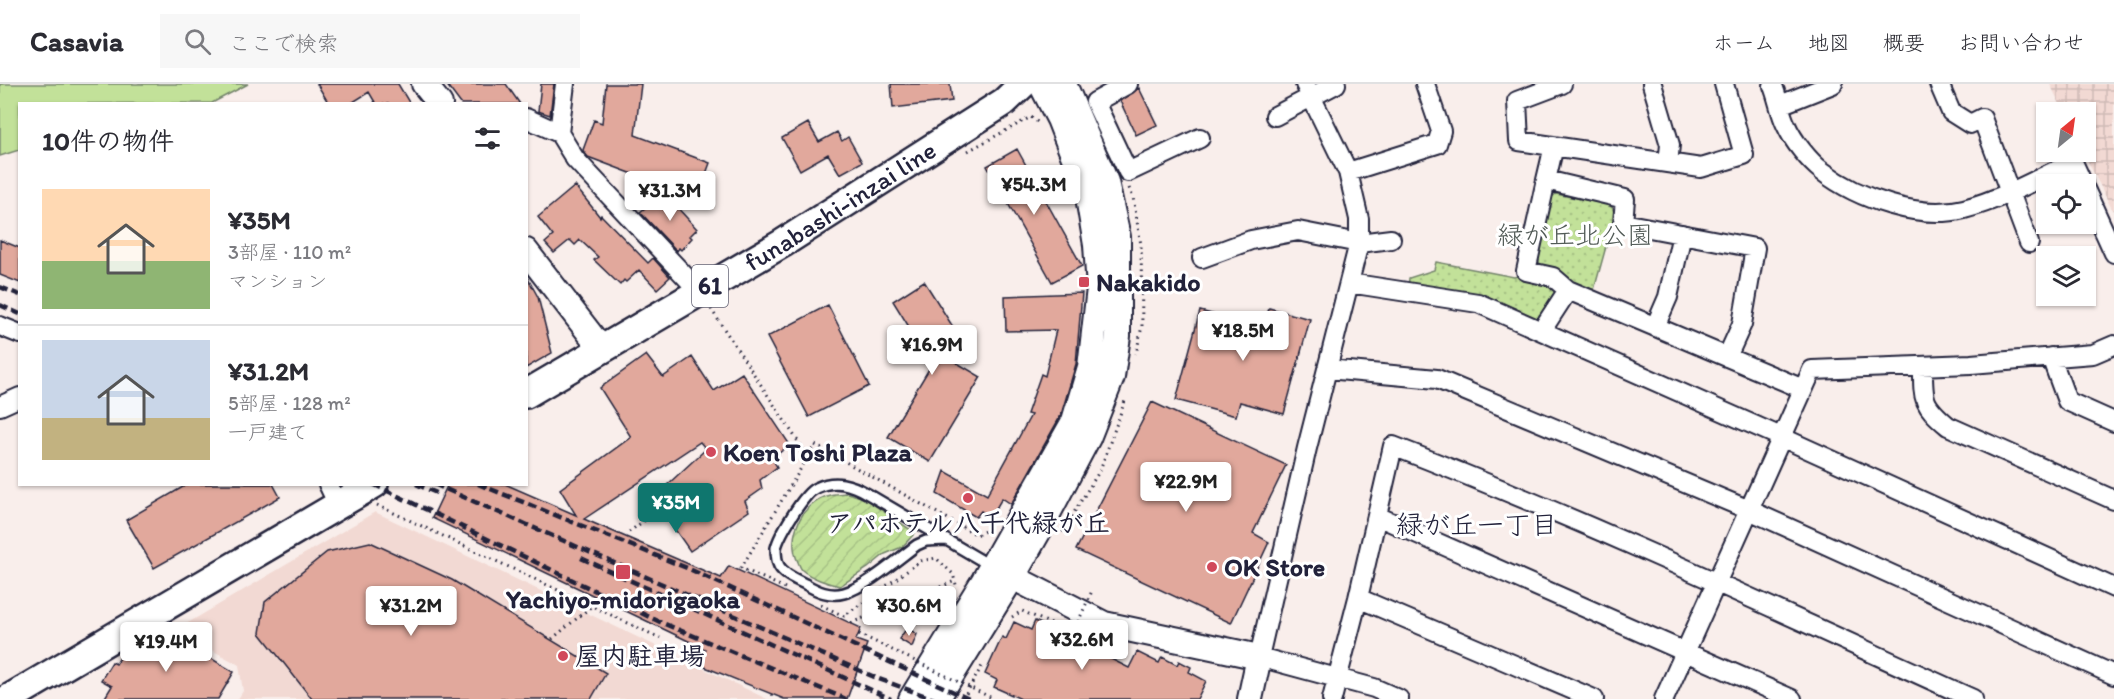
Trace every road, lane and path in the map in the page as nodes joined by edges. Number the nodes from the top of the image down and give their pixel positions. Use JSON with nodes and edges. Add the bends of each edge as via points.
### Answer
{"nodes":[{"id":1,"x":424,"y":84,"type":"edge"},
{"id":2,"x":565,"y":84,"type":"edge"},
{"id":3,"x":1023,"y":84,"type":"edge"},
{"id":4,"x":1041,"y":84,"type":"edge"},
{"id":5,"x":1064,"y":84,"type":"edge"},
{"id":6,"x":1128,"y":84,"type":"edge"},
{"id":7,"x":1336,"y":84,"type":"edge"},
{"id":8,"x":1425,"y":84,"type":"edge"},
{"id":9,"x":1562,"y":84,"type":"edge"},
{"id":10,"x":1652,"y":84,"type":"edge"},
{"id":11,"x":1724,"y":84,"type":"edge"},
{"id":12,"x":1833,"y":84,"type":"edge"},
{"id":13,"x":1939,"y":84,"type":"edge"},
{"id":14,"x":1773,"y":86,"type":"dead end"},
{"id":15,"x":1308,"y":90,"type":"edge"},
{"id":16,"x":438,"y":102,"type":"edge"},
{"id":17,"x":1780,"y":105,"type":"junction"},
{"id":18,"x":1275,"y":116,"type":"dead end"},
{"id":19,"x":528,"y":119,"type":"edge"},
{"id":20,"x":1042,"y":126,"type":"dead end"},
{"id":21,"x":559,"y":133,"type":"junction"},
{"id":22,"x":1200,"y":138,"type":"dead end"},
{"id":23,"x":1554,"y":146,"type":"junction"},
{"id":24,"x":965,"y":154,"type":"dead end"},
{"id":25,"x":1668,"y":163,"type":"junction"},
{"id":26,"x":1348,"y":172,"type":"junction"},
{"id":27,"x":2048,"y":174,"type":"edge"},
{"id":28,"x":2078,"y":174,"type":"edge"},
{"id":29,"x":1546,"y":180,"type":"junction"},
{"id":30,"x":2036,"y":180,"type":"edge"},
{"id":31,"x":2010,"y":192,"type":"junction"},
{"id":32,"x":2096,"y":213,"type":"edge"},
{"id":33,"x":1682,"y":234,"type":"junction"},
{"id":34,"x":1391,"y":239,"type":"dead end"},
{"id":35,"x":1359,"y":243,"type":"junction"},
{"id":36,"x":2029,"y":243,"type":"dead end"},
{"id":37,"x":2114,"y":253,"type":"edge"},
{"id":38,"x":528,"y":254,"type":"edge"},
{"id":39,"x":1202,"y":258,"type":"dead end"},
{"id":40,"x":1349,"y":283,"type":"junction"},
{"id":41,"x":1568,"y":290,"type":"junction"},
{"id":42,"x":700,"y":292,"type":"junction"},
{"id":43,"x":0,"y":326,"type":"edge"},
{"id":44,"x":1655,"y":327,"type":"junction"},
{"id":45,"x":1542,"y":330,"type":"junction"},
{"id":46,"x":18,"y":333,"type":"edge"},
{"id":47,"x":2114,"y":345,"type":"edge"},
{"id":48,"x":602,"y":348,"type":"junction"},
{"id":49,"x":1727,"y":357,"type":"junction"},
{"id":50,"x":2051,"y":357,"type":"junction"},
{"id":51,"x":1923,"y":367,"type":"junction"},
{"id":52,"x":1327,"y":369,"type":"junction"},
{"id":53,"x":1803,"y":389,"type":"junction"},
{"id":54,"x":528,"y":393,"type":"edge"},
{"id":55,"x":18,"y":398,"type":"edge"},
{"id":56,"x":0,"y":405,"type":"edge"},
{"id":57,"x":2114,"y":423,"type":"edge"},
{"id":58,"x":1781,"y":437,"type":"junction"},
{"id":59,"x":809,"y":458,"type":"junction"},
{"id":60,"x":349,"y":492,"type":"edge"},
{"id":61,"x":2114,"y":500,"type":"edge"},
{"id":62,"x":1749,"y":510,"type":"junction"},
{"id":63,"x":1377,"y":516,"type":"junction"},
{"id":64,"x":649,"y":517,"type":"dead end"},
{"id":65,"x":994,"y":526,"type":"dead end"},
{"id":66,"x":629,"y":532,"type":"dead end"},
{"id":67,"x":946,"y":540,"type":"junction"},
{"id":68,"x":1002,"y":572,"type":"junction"},
{"id":69,"x":955,"y":581,"type":"junction"},
{"id":70,"x":1716,"y":583,"type":"junction"},
{"id":71,"x":2114,"y":588,"type":"edge"},
{"id":72,"x":791,"y":591,"type":"dead end"},
{"id":73,"x":1092,"y":591,"type":"dead end"},
{"id":74,"x":954,"y":594,"type":"dead end"},
{"id":75,"x":1358,"y":598,"type":"junction"},
{"id":76,"x":812,"y":601,"type":"dead end"},
{"id":77,"x":594,"y":605,"type":"junction"},
{"id":78,"x":851,"y":623,"type":"dead end"},
{"id":79,"x":1005,"y":623,"type":"dead end"},
{"id":80,"x":858,"y":634,"type":"dead end"},
{"id":81,"x":660,"y":638,"type":"dead end"},
{"id":82,"x":1083,"y":638,"type":"dead end"},
{"id":83,"x":552,"y":639,"type":"dead end"},
{"id":84,"x":1066,"y":649,"type":"dead end"},
{"id":85,"x":1686,"y":651,"type":"junction"},
{"id":86,"x":1258,"y":657,"type":"junction"},
{"id":87,"x":914,"y":659,"type":"dead end"},
{"id":88,"x":986,"y":659,"type":"dead end"},
{"id":89,"x":907,"y":669,"type":"dead end"},
{"id":90,"x":2114,"y":675,"type":"edge"},
{"id":91,"x":1338,"y":679,"type":"junction"},
{"id":92,"x":772,"y":694,"type":"dead end"},
{"id":93,"x":8,"y":699,"type":"edge"},
{"id":94,"x":773,"y":699,"type":"edge"},
{"id":95,"x":911,"y":699,"type":"edge"},
{"id":96,"x":938,"y":699,"type":"edge"},
{"id":97,"x":963,"y":699,"type":"edge"},
{"id":98,"x":994,"y":699,"type":"edge"},
{"id":99,"x":1250,"y":699,"type":"edge"},
{"id":100,"x":1332,"y":699,"type":"edge"},
{"id":101,"x":1399,"y":699,"type":"edge"},
{"id":102,"x":1594,"y":699,"type":"edge"},
{"id":103,"x":1664,"y":699,"type":"edge"},
{"id":104,"x":1792,"y":699,"type":"edge"},
{"id":105,"x":1973,"y":699,"type":"edge"}],
"edges":[{"from":1,"to":16,"type":"street"},
{"from":2,"to":21,"type":"street"},
{"from":3,"to":42,"type":"main road","name":"funabashi-inzai line","number":"61","via":[[1004,102]]},
{"from":4,"to":68,"type":"street","via":[[1087,191],[1096,245],[1097,318],[1090,367],[1074,422]]},
{"from":5,"to":68,"type":"street","via":[[1106,182],[1118,237],[1118,336],[1112,377],[1088,438]]},
{"from":6,"to":22,"type":"street","via":[[1095,102],[1128,172]]},
{"from":7,"to":15,"type":"street"},
{"from":8,"to":26,"type":"street","via":[[1441,130],[1437,144]]},
{"from":9,"to":23,"type":"street","via":[[1517,101],[1519,141]]},
{"from":10,"to":25,"type":"street","via":[[1670,145]]},
{"from":11,"to":25,"type":"street","via":[[1744,155],[1701,168]]},
{"from":12,"to":17,"type":"street"},
{"from":13,"to":31,"type":"street","via":[[1951,112],[1970,124],[1982,118]]},
{"from":14,"to":17,"type":"street"},
{"from":15,"to":18,"type":"street"},
{"from":15,"to":26,"type":"street"},
{"from":17,"to":31,"type":"street","via":[[1786,125],[1822,171],[1870,198],[1912,211],[1946,212]]},
{"from":19,"to":21,"type":"street"},
{"from":20,"to":24,"type":"path","via":[[1031,117]]},
{"from":21,"to":42,"type":"street","via":[[575,159]]},
{"from":23,"to":25,"type":"street"},
{"from":23,"to":29,"type":"street"},
{"from":26,"to":35,"type":"street","via":[[1359,219]]},
{"from":27,"to":28,"type":"street","via":[[2073,162]]},
{"from":29,"to":33,"type":"street","via":[[1625,199],[1623,223]]},
{"from":29,"to":41,"type":"street","via":[[1526,271],[1553,277]]},
{"from":30,"to":31,"type":"street"},
{"from":31,"to":36,"type":"street"},
{"from":32,"to":37,"type":"street"},
{"from":33,"to":44,"type":"street","via":[[1668,297]]},
{"from":33,"to":49,"type":"street","via":[[1755,248],[1742,324]]},
{"from":34,"to":35,"type":"street"},
{"from":35,"to":39,"type":"street","via":[[1298,231],[1251,240]]},
{"from":35,"to":40,"type":"street"},
{"from":38,"to":48,"type":"street"},
{"from":40,"to":45,"type":"street","via":[[1478,303]]},
{"from":40,"to":52,"type":"street"},
{"from":41,"to":44,"type":"street"},
{"from":41,"to":45,"type":"street"},
{"from":42,"to":48,"type":"main road","name":"funabashi-inzai line","number":"61"},
{"from":42,"to":59,"type":"path"},
{"from":43,"to":46,"type":"street"},
{"from":44,"to":49,"type":"street"},
{"from":45,"to":58,"type":"street"},
{"from":47,"to":50,"type":"street","via":[[2093,354]]},
{"from":48,"to":54,"type":"main road","name":"funabashi-inzai line","number":"61"},
{"from":49,"to":53,"type":"street"},
{"from":50,"to":51,"type":"street"},
{"from":50,"to":57,"type":"street","via":[[2067,401]]},
{"from":51,"to":53,"type":"street","via":[[1812,370]]},
{"from":51,"to":61,"type":"street","via":[[1923,396],[1930,410],[1948,426]]},
{"from":52,"to":62,"type":"street","via":[[1437,379]]},
{"from":52,"to":86,"type":"street"},
{"from":53,"to":58,"type":"street"},
{"from":55,"to":56,"type":"street"},
{"from":58,"to":62,"type":"street"},
{"from":58,"to":71,"type":"street"},
{"from":59,"to":65,"type":"path","via":[[816,445],[977,535]]},
{"from":59,"to":72,"type":"path","via":[[741,568]]},
{"from":60,"to":77,"type":"path"},
{"from":60,"to":93,"type":"main road"},
{"from":62,"to":70,"type":"street"},
{"from":62,"to":90,"type":"street"},
{"from":63,"to":70,"type":"street","via":[[1393,446]]},
{"from":63,"to":75,"type":"street"},
{"from":63,"to":85,"type":"street"},
{"from":64,"to":66,"type":"path"},
{"from":67,"to":67,"type":"lane","via":[[917,545],[843,594],[830,594],[789,576],[780,568],[776,548],[804,498],[814,488],[841,483],[853,485]]},
{"from":67,"to":68,"type":"lane"},
{"from":68,"to":86,"type":"street","via":[[1104,624]]},
{"from":68,"to":95,"type":"street"},
{"from":68,"to":96,"type":"street"},
{"from":69,"to":74,"type":"path"},
{"from":69,"to":76,"type":"path","via":[[936,558],[921,561],[844,616]]},
{"from":69,"to":78,"type":"path"},
{"from":70,"to":85,"type":"street"},
{"from":70,"to":105,"type":"street"},
{"from":73,"to":84,"type":"path","bridge":true},
{"from":75,"to":91,"type":"street"},
{"from":75,"to":102,"type":"street"},
{"from":77,"to":81,"type":"path"},
{"from":77,"to":83,"type":"path"},
{"from":79,"to":82,"type":"path","via":[[1022,611]]},
{"from":80,"to":98,"type":"path","bridge":true},
{"from":85,"to":103,"type":"street"},
{"from":85,"to":104,"type":"street"},
{"from":86,"to":91,"type":"street"},
{"from":86,"to":99,"type":"street"},
{"from":87,"to":89,"type":"path"},
{"from":88,"to":97,"type":"path"},
{"from":91,"to":100,"type":"street"},
{"from":91,"to":101,"type":"street"},
{"from":92,"to":94,"type":"path"}]}
